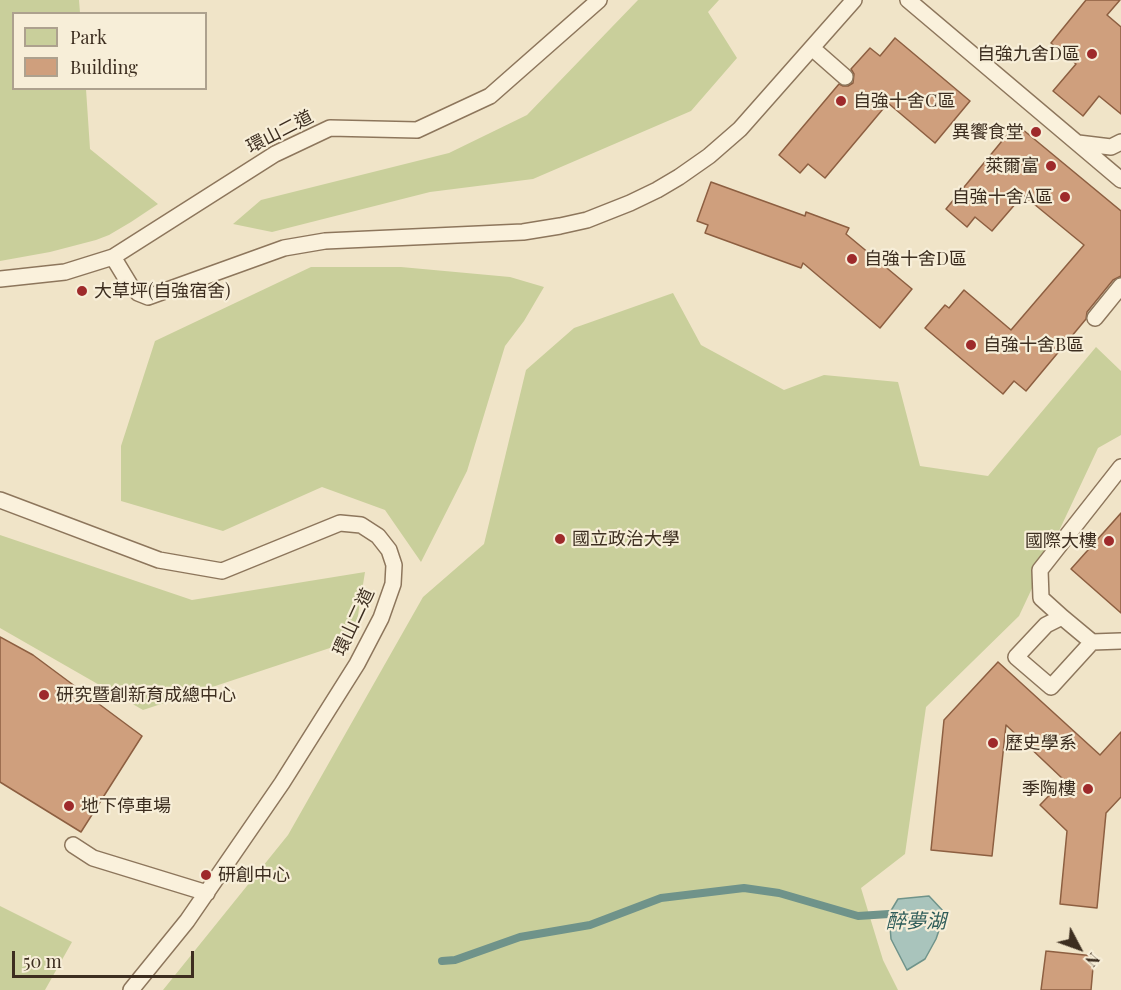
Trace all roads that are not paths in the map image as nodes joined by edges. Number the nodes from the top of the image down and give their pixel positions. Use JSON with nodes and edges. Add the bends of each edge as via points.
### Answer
{"nodes":[{"id":1,"x":599,"y":0,"type":"edge"},
{"id":2,"x":854,"y":0,"type":"edge"},
{"id":3,"x":908,"y":0,"type":"edge"},
{"id":4,"x":812,"y":48,"type":"junction"},
{"id":5,"x":845,"y":76,"type":"dead end"},
{"id":6,"x":1121,"y":142,"type":"edge"},
{"id":7,"x":1078,"y":143,"type":"junction"},
{"id":8,"x":1121,"y":180,"type":"edge"},
{"id":9,"x":113,"y":257,"type":"junction"},
{"id":10,"x":0,"y":279,"type":"edge"},
{"id":11,"x":1121,"y":286,"type":"edge"},
{"id":12,"x":1095,"y":318,"type":"dead end"},
{"id":13,"x":1121,"y":467,"type":"edge"},
{"id":14,"x":0,"y":500,"type":"edge"},
{"id":15,"x":1062,"y":616,"type":"junction"},
{"id":16,"x":1121,"y":641,"type":"edge"},
{"id":17,"x":1092,"y":642,"type":"junction"},
{"id":18,"x":73,"y":845,"type":"dead end"},
{"id":19,"x":207,"y":893,"type":"junction"},
{"id":20,"x":131,"y":990,"type":"edge"}],
"edges":[{"from":1,"to":9,"type":"lane","name":"環山二道","via":[[490,96],[417,130],[330,128],[275,154]]},
{"from":2,"to":4,"type":"lane"},
{"from":3,"to":7,"type":"lane"},
{"from":4,"to":5,"type":"lane"},
{"from":4,"to":9,"type":"lane","via":[[740,129],[709,156],[657,190],[587,219],[523,232],[336,240],[284,248],[148,297],[130,285]]},
{"from":6,"to":7,"type":"lane","via":[[1111,147]]},
{"from":7,"to":8,"type":"lane"},
{"from":9,"to":10,"type":"lane","name":"環山二道","via":[[65,272]]},
{"from":11,"to":12,"type":"lane"},
{"from":13,"to":15,"type":"lane","via":[[1040,570],[1041,598]]},
{"from":14,"to":19,"type":"lane","name":"環山二道","via":[[159,560],[222,571],[340,523],[361,525],[378,536],[389,550],[394,565],[393,584],[381,618],[357,664]]},
{"from":15,"to":17,"type":"lane"},
{"from":15,"to":17,"type":"lane","via":[[1046,625],[1016,657],[1051,687]]},
{"from":16,"to":17,"type":"lane"},
{"from":18,"to":19,"type":"lane","via":[[93,858]]},
{"from":19,"to":20,"type":"lane","name":"環山二道"}]}
